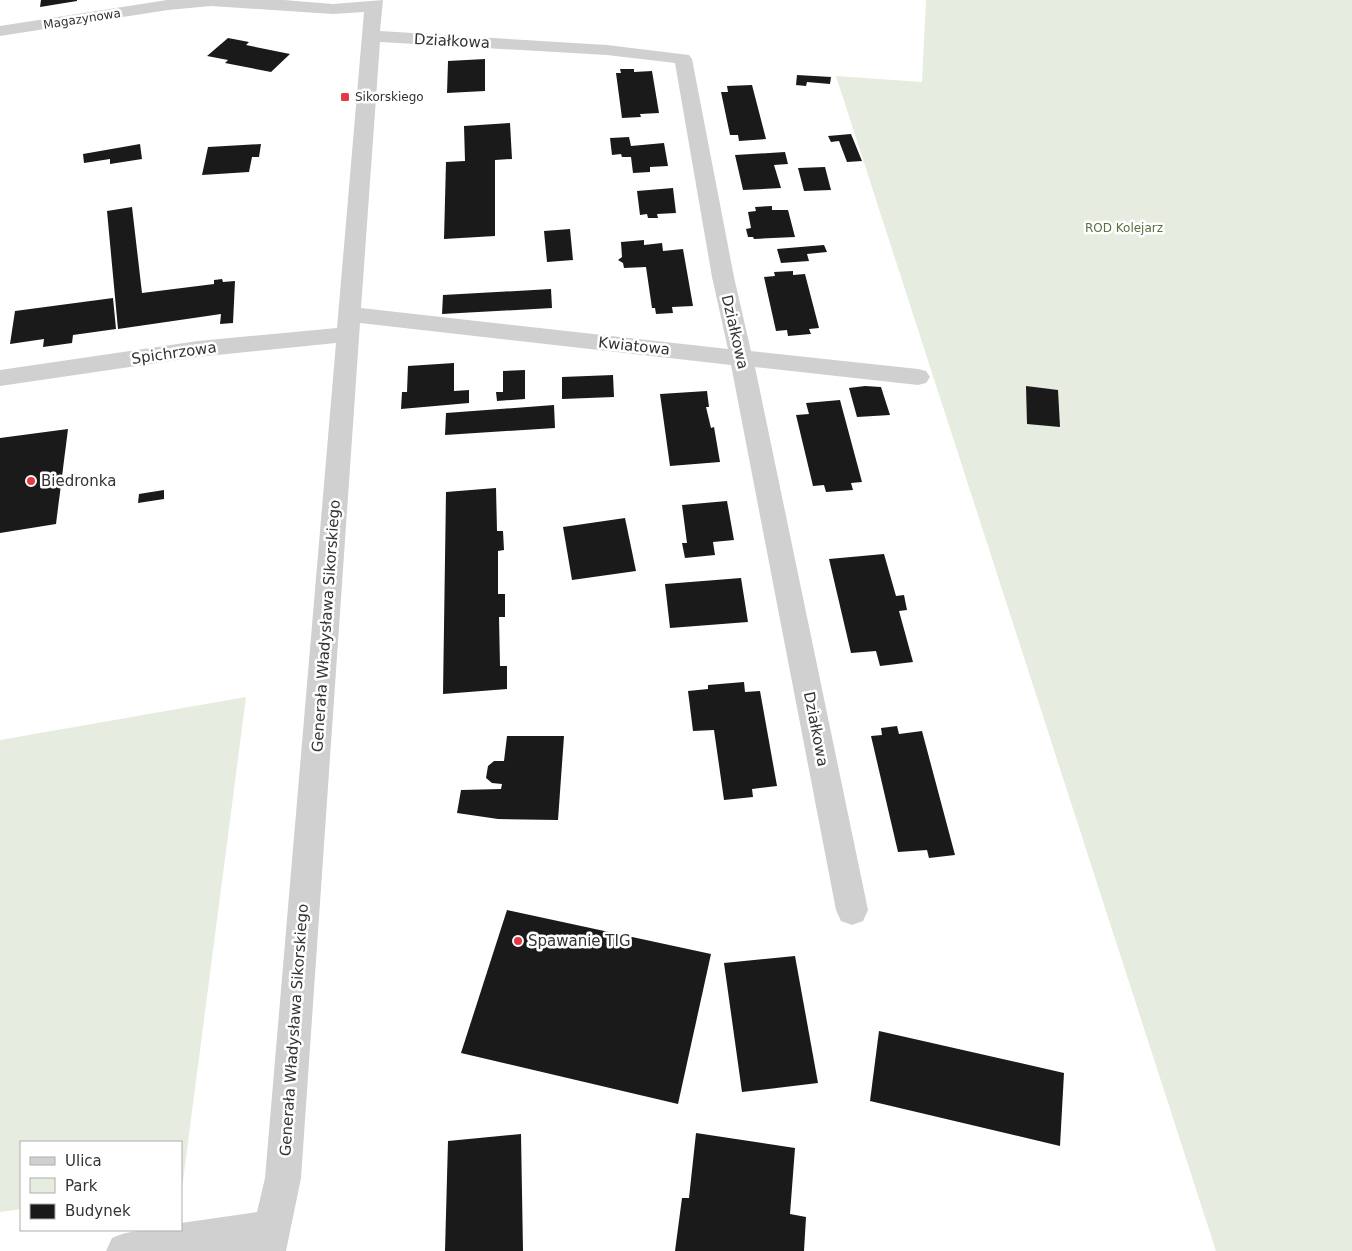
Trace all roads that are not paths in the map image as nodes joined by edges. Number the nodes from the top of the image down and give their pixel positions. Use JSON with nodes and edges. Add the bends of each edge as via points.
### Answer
{"nodes":[{"id":1,"x":374,"y":3,"type":"edge"},
{"id":2,"x":0,"y":31,"type":"edge"},
{"id":3,"x":372,"y":36,"type":"junction"},
{"id":4,"x":350,"y":324,"type":"junction"},
{"id":5,"x":741,"y":357,"type":"junction"},
{"id":6,"x":918,"y":377,"type":"dead end"},
{"id":7,"x":0,"y":378,"type":"edge"},
{"id":8,"x":852,"y":910,"type":"dead end"},
{"id":9,"x":269,"y":1239,"type":"edge"},
{"id":10,"x":125,"y":1251,"type":"edge"}],
"edges":[{"from":1,"to":2,"type":"street","name":"Magazynowa","via":[[332,9],[211,1]]},
{"from":1,"to":3,"type":"street","name":"Generała Władysława Sikorskiego"},
{"from":3,"to":4,"type":"street","name":"Generała Władysława Sikorskiego"},
{"from":3,"to":5,"type":"street","name":"Działkowa","via":[[607,50],[683,59],[721,268]]},
{"from":4,"to":5,"type":"street","name":"Kwiatowa","via":[[546,337]]},
{"from":4,"to":7,"type":"street","name":"Spichrzowa"},
{"from":4,"to":9,"type":"street","name":"Generała Władysława Sikorskiego","via":[[283,1178]]},
{"from":5,"to":6,"type":"street","name":"Kwiatowa"},
{"from":5,"to":8,"type":"street","name":"Działkowa"},
{"from":9,"to":10,"type":"street"}]}
